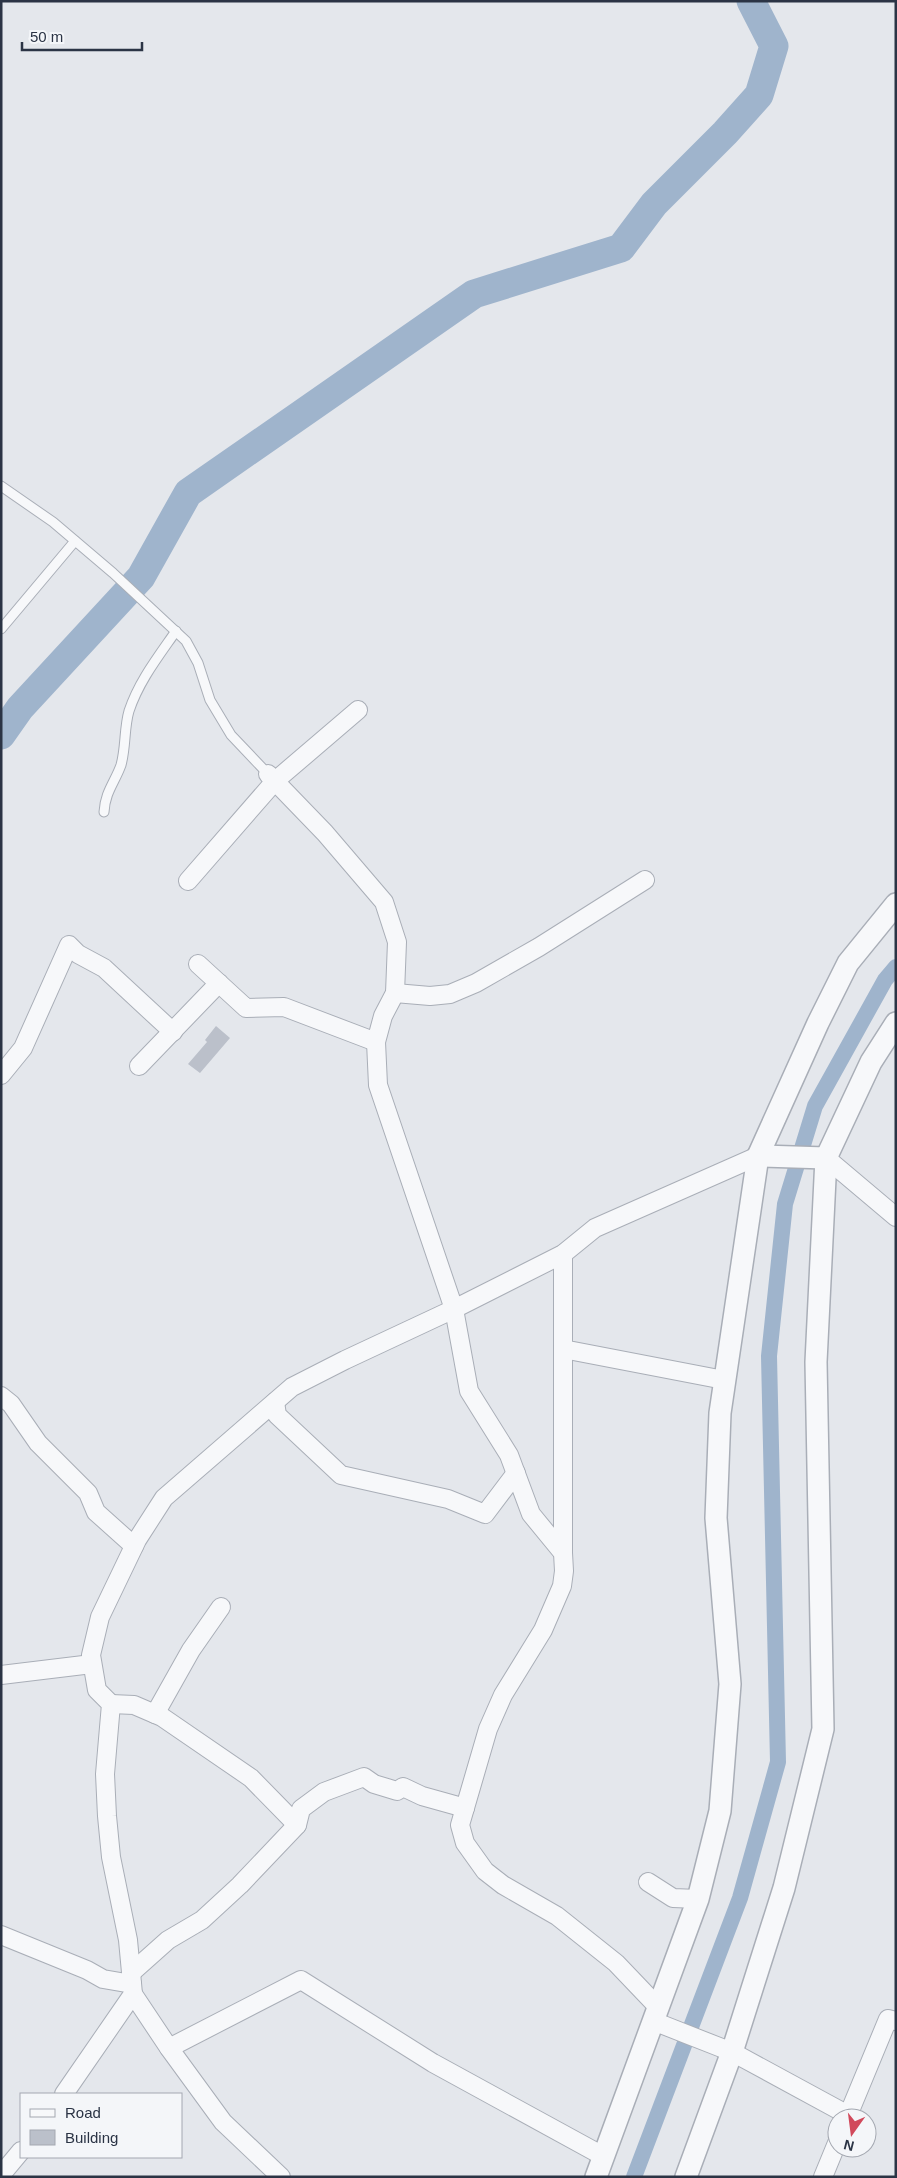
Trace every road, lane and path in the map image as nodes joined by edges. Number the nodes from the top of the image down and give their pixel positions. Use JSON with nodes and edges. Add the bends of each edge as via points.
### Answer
{"nodes":[{"id":1,"x":1,"y":486,"type":"edge"},
{"id":2,"x":75,"y":541,"type":"junction"},
{"id":3,"x":1,"y":629,"type":"edge"},
{"id":4,"x":176,"y":631,"type":"junction"},
{"id":5,"x":358,"y":710,"type":"dead end"},
{"id":6,"x":272,"y":778,"type":"junction"},
{"id":7,"x":104,"y":812,"type":"dead end"},
{"id":8,"x":188,"y":880,"type":"dead end"},
{"id":9,"x":645,"y":880,"type":"dead end"},
{"id":10,"x":896,"y":904,"type":"edge"},
{"id":11,"x":198,"y":964,"type":"dead end"},
{"id":12,"x":220,"y":984,"type":"junction"},
{"id":13,"x":394,"y":993,"type":"junction"},
{"id":14,"x":896,"y":1023,"type":"edge"},
{"id":15,"x":172,"y":1032,"type":"junction"},
{"id":16,"x":376,"y":1042,"type":"junction"},
{"id":17,"x":139,"y":1066,"type":"dead end"},
{"id":18,"x":1,"y":1075,"type":"edge"},
{"id":19,"x":768,"y":1156,"type":"junction"},
{"id":20,"x":818,"y":1158,"type":"junction"},
{"id":21,"x":896,"y":1217,"type":"edge"},
{"id":22,"x":563,"y":1254,"type":"junction"},
{"id":23,"x":454,"y":1309,"type":"junction"},
{"id":24,"x":563,"y":1349,"type":"junction"},
{"id":25,"x":724,"y":1380,"type":"junction"},
{"id":26,"x":1,"y":1396,"type":"edge"},
{"id":27,"x":275,"y":1402,"type":"junction"},
{"id":28,"x":516,"y":1473,"type":"junction"},
{"id":29,"x":134,"y":1546,"type":"junction"},
{"id":30,"x":563,"y":1553,"type":"junction"},
{"id":31,"x":220,"y":1607,"type":"dead end"},
{"id":32,"x":92,"y":1664,"type":"junction"},
{"id":33,"x":1,"y":1675,"type":"edge"},
{"id":34,"x":111,"y":1704,"type":"junction"},
{"id":35,"x":155,"y":1714,"type":"junction"},
{"id":36,"x":465,"y":1808,"type":"junction"},
{"id":37,"x":297,"y":1825,"type":"junction"},
{"id":38,"x":648,"y":1882,"type":"dead end"},
{"id":39,"x":698,"y":1899,"type":"junction"},
{"id":40,"x":1,"y":1935,"type":"edge"},
{"id":41,"x":132,"y":1984,"type":"junction"},
{"id":42,"x":655,"y":2014,"type":"junction"},
{"id":43,"x":896,"y":2021,"type":"edge"},
{"id":44,"x":169,"y":2048,"type":"junction"},
{"id":45,"x":732,"y":2052,"type":"junction"},
{"id":46,"x":65,"y":2093,"type":"edge"},
{"id":47,"x":832,"y":2108,"type":"edge"},
{"id":48,"x":852,"y":2108,"type":"edge"},
{"id":49,"x":20,"y":2153,"type":"edge"},
{"id":50,"x":603,"y":2156,"type":"junction"},
{"id":51,"x":831,"y":2158,"type":"edge"},
{"id":52,"x":1,"y":2175,"type":"edge"},
{"id":53,"x":281,"y":2177,"type":"edge"},
{"id":54,"x":596,"y":2177,"type":"edge"},
{"id":55,"x":686,"y":2177,"type":"edge"},
{"id":56,"x":823,"y":2177,"type":"edge"}],
"edges":[{"from":1,"to":2,"type":"lane"},
{"from":2,"to":3,"type":"lane"},
{"from":2,"to":4,"type":"lane"},
{"from":4,"to":6,"type":"lane","via":[[186,641],[198,663],[210,700],[231,735]]},
{"from":4,"to":7,"type":"lane","via":[[143,678],[128,713],[120,766],[107,793]]},
{"from":5,"to":6,"type":"street"},
{"from":6,"to":8,"type":"street"},
{"from":6,"to":13,"type":"street","via":[[384,902],[397,942]]},
{"from":9,"to":13,"type":"street","via":[[476,983],[450,994]]},
{"from":10,"to":19,"type":"street","via":[[848,963],[806,1048]]},
{"from":11,"to":12,"type":"street"},
{"from":12,"to":15,"type":"street"},
{"from":12,"to":16,"type":"street","via":[[246,1008],[284,1007]]},
{"from":13,"to":16,"type":"street","via":[[382,1016]]},
{"from":14,"to":20,"type":"street","via":[[870,1062]]},
{"from":15,"to":17,"type":"street"},
{"from":15,"to":18,"type":"street","via":[[104,968],[78,954],[69,944],[23,1048]]},
{"from":16,"to":23,"type":"street","via":[[378,1085]]},
{"from":19,"to":20,"type":"street"},
{"from":19,"to":22,"type":"street","via":[[595,1228]]},
{"from":19,"to":25,"type":"street"},
{"from":20,"to":21,"type":"street"},
{"from":20,"to":45,"type":"street","via":[[816,1362],[824,1729],[784,1888]]},
{"from":22,"to":23,"type":"street"},
{"from":22,"to":24,"type":"street"},
{"from":23,"to":27,"type":"street","via":[[292,1387]]},
{"from":23,"to":28,"type":"street","via":[[469,1391]]},
{"from":24,"to":25,"type":"street"},
{"from":24,"to":30,"type":"street"},
{"from":25,"to":39,"type":"street","via":[[716,1518],[730,1684],[720,1810]]},
{"from":26,"to":29,"type":"street","via":[[11,1404],[38,1443],[88,1493],[96,1512]]},
{"from":27,"to":28,"type":"street","via":[[277,1415],[341,1475],[448,1499],[484,1514]]},
{"from":27,"to":29,"type":"street","via":[[164,1498]]},
{"from":28,"to":30,"type":"street","via":[[531,1514]]},
{"from":29,"to":32,"type":"street","via":[[100,1617]]},
{"from":30,"to":36,"type":"street","via":[[562,1586],[543,1630],[503,1695],[488,1729]]},
{"from":31,"to":35,"type":"street"},
{"from":32,"to":33,"type":"street"},
{"from":32,"to":34,"type":"street","via":[[97,1690]]},
{"from":34,"to":35,"type":"street","via":[[134,1705]]},
{"from":34,"to":41,"type":"street","via":[[105,1774],[107,1816],[111,1857],[128,1940]]},
{"from":35,"to":37,"type":"street","via":[[252,1778]]},
{"from":36,"to":37,"type":"street","via":[[402,1787],[397,1791],[374,1784],[364,1777],[324,1792],[301,1809]]},
{"from":36,"to":42,"type":"street","via":[[460,1825],[465,1843],[485,1871],[557,1916],[616,1963]]},
{"from":37,"to":41,"type":"street","via":[[202,1920],[168,1940]]},
{"from":38,"to":39,"type":"street","via":[[673,1898]]},
{"from":39,"to":42,"type":"street"},
{"from":40,"to":41,"type":"street","via":[[103,1979]]},
{"from":41,"to":44,"type":"street"},
{"from":41,"to":46,"type":"street"},
{"from":42,"to":45,"type":"street","via":[[683,2032]]},
{"from":42,"to":50,"type":"street"},
{"from":43,"to":48,"type":"street","via":[[888,2018]]},
{"from":44,"to":50,"type":"street","via":[[301,1980],[433,2063]]},
{"from":44,"to":53,"type":"street","via":[[222,2122]]},
{"from":45,"to":47,"type":"street"},
{"from":45,"to":55,"type":"street"},
{"from":49,"to":52,"type":"street"},
{"from":50,"to":54,"type":"street"},
{"from":51,"to":56,"type":"street"}]}
